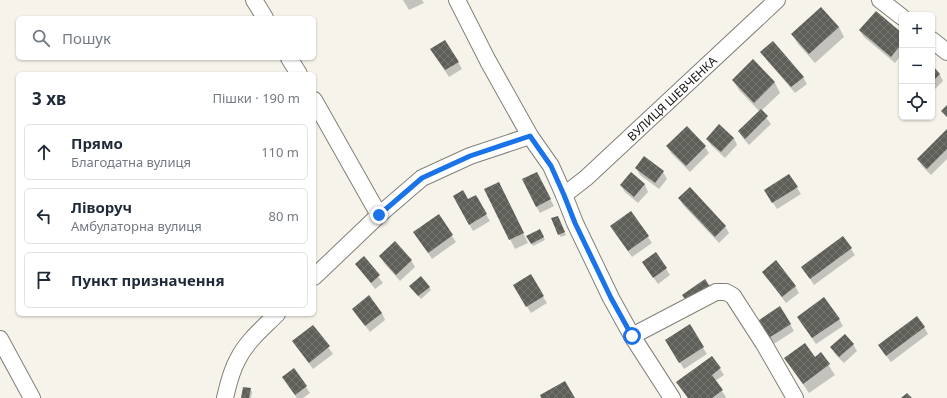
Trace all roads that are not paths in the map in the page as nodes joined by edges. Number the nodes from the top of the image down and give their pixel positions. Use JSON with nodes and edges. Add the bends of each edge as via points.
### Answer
{"nodes":[{"id":1,"x":254,"y":0,"type":"edge"},
{"id":2,"x":457,"y":0,"type":"edge"},
{"id":3,"x":777,"y":0,"type":"edge"},
{"id":4,"x":880,"y":0,"type":"edge"},
{"id":5,"x":899,"y":15,"type":"edge"},
{"id":6,"x":264,"y":16,"type":"edge"},
{"id":7,"x":935,"y":42,"type":"edge"},
{"id":8,"x":947,"y":52,"type":"edge"},
{"id":9,"x":290,"y":60,"type":"edge"},
{"id":10,"x":298,"y":72,"type":"edge"},
{"id":11,"x":316,"y":104,"type":"edge"},
{"id":12,"x":530,"y":136,"type":"junction"},
{"id":13,"x":564,"y":195,"type":"junction"},
{"id":14,"x":379,"y":215,"type":"junction"},
{"id":15,"x":316,"y":275,"type":"edge"},
{"id":16,"x":274,"y":316,"type":"edge"},
{"id":17,"x":632,"y":336,"type":"junction"},
{"id":18,"x":0,"y":339,"type":"edge"},
{"id":19,"x":32,"y":398,"type":"edge"},
{"id":20,"x":225,"y":398,"type":"edge"},
{"id":21,"x":672,"y":398,"type":"edge"},
{"id":22,"x":795,"y":398,"type":"edge"}],
"edges":[{"from":1,"to":6,"type":"street"},
{"from":2,"to":12,"type":"street"},
{"from":3,"to":13,"type":"street","name":"ВУЛИЦЯ ШЕВЧЕНКА","via":[[586,178]]},
{"from":4,"to":5,"type":"street"},
{"from":7,"to":8,"type":"street"},
{"from":9,"to":10,"type":"street"},
{"from":11,"to":14,"type":"street"},
{"from":12,"to":13,"type":"street","via":[[551,166]]},
{"from":12,"to":14,"type":"street","via":[[470,156],[422,178]]},
{"from":13,"to":17,"type":"street","via":[[611,298]]},
{"from":14,"to":15,"type":"street"},
{"from":16,"to":20,"type":"street","via":[[238,358]]},
{"from":17,"to":21,"type":"street"},
{"from":17,"to":22,"type":"street","via":[[716,292],[726,292],[733,296]]},
{"from":18,"to":19,"type":"street"}]}
